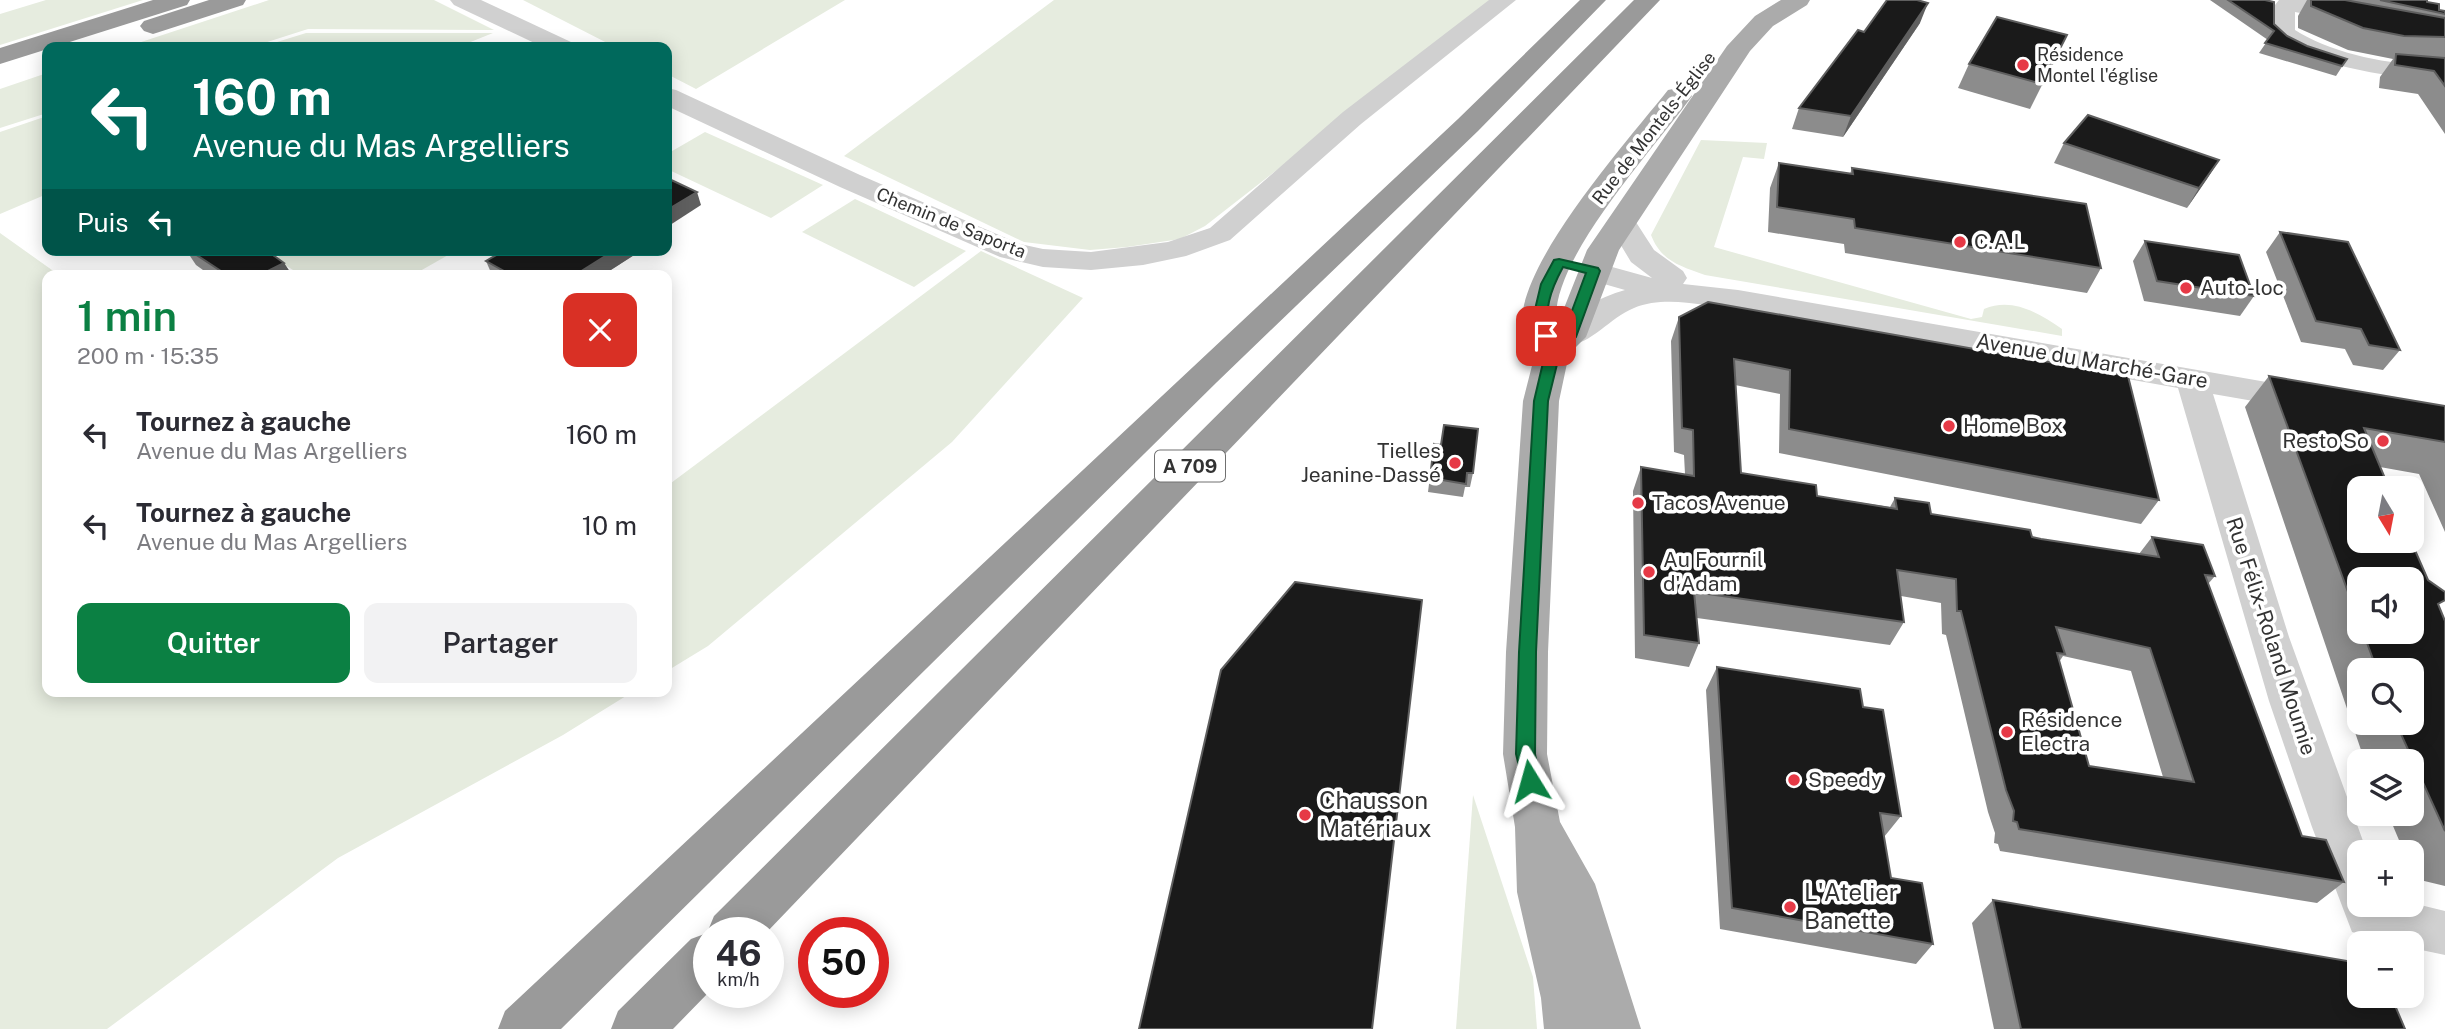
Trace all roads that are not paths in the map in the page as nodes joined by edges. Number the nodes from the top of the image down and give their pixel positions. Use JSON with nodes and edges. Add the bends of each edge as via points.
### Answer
{"nodes":[{"id":1,"x":178,"y":0,"type":"edge"},
{"id":2,"x":234,"y":0,"type":"edge"},
{"id":3,"x":462,"y":0,"type":"edge"},
{"id":4,"x":1504,"y":0,"type":"edge"},
{"id":5,"x":1594,"y":0,"type":"edge"},
{"id":6,"x":1648,"y":0,"type":"edge"},
{"id":7,"x":1778,"y":4,"type":"edge"},
{"id":8,"x":2420,"y":30,"type":"junction"},
{"id":9,"x":2445,"y":34,"type":"edge"},
{"id":10,"x":44,"y":42,"type":"edge"},
{"id":11,"x":104,"y":42,"type":"edge"},
{"id":12,"x":551,"y":42,"type":"edge"},
{"id":13,"x":42,"y":43,"type":"edge"},
{"id":14,"x":0,"y":56,"type":"edge"},
{"id":15,"x":42,"y":62,"type":"edge"},
{"id":16,"x":2445,"y":71,"type":"edge"},
{"id":17,"x":0,"y":75,"type":"edge"},
{"id":18,"x":672,"y":98,"type":"edge"},
{"id":19,"x":1622,"y":222,"type":"junction"},
{"id":20,"x":1559,"y":262,"type":"junction"},
{"id":21,"x":1594,"y":271,"type":"junction"},
{"id":22,"x":1669,"y":285,"type":"junction"},
{"id":23,"x":1561,"y":343,"type":"junction"},
{"id":24,"x":2192,"y":379,"type":"junction"},
{"id":25,"x":2334,"y":404,"type":"edge"},
{"id":26,"x":1538,"y":827,"type":"junction"},
{"id":27,"x":2347,"y":859,"type":"edge"},
{"id":28,"x":748,"y":917,"type":"edge"},
{"id":29,"x":2400,"y":917,"type":"edge"},
{"id":30,"x":2445,"y":933,"type":"edge"},
{"id":31,"x":693,"y":972,"type":"edge"},
{"id":32,"x":524,"y":1029,"type":"edge"},
{"id":33,"x":637,"y":1029,"type":"edge"},
{"id":34,"x":1570,"y":1029,"type":"edge"},
{"id":35,"x":1615,"y":1029,"type":"edge"}],
"edges":[{"from":1,"to":10,"type":"highway"},
{"from":2,"to":11,"type":"highway"},
{"from":3,"to":12,"type":"street"},
{"from":4,"to":18,"type":"street","name":"Chemin de Saporta","via":[[1352,118],[1220,234],[1143,256],[1091,261],[1011,251]]},
{"from":5,"to":32,"type":"highway","number":"A 709"},
{"from":6,"to":28,"type":"highway","number":"A 709"},
{"from":7,"to":19,"type":"main road","name":"Rue de Montels-Église","via":[[1740,46]]},
{"from":7,"to":20,"type":"main road","name":"Rue de Montels-Église","via":[[1743,20],[1696,72],[1598,200]]},
{"from":8,"to":9,"type":"street"},
{"from":8,"to":16,"type":"street"},
{"from":8,"to":16,"type":"street","via":[[2302,4],[2287,5],[2283,10],[2283,33],[2301,44],[2396,70],[2434,75]]},
{"from":13,"to":14,"type":"highway"},
{"from":15,"to":17,"type":"highway"},
{"from":19,"to":21,"type":"main road","name":"Rue de Montels-Église"},
{"from":19,"to":22,"type":"street","name":"Avenue du Marché-Gare","via":[[1642,256]]},
{"from":20,"to":21,"type":"main road"},
{"from":20,"to":23,"type":"main road","name":"Rue de Montels-Église","via":[[1547,284],[1539,322]]},
{"from":21,"to":22,"type":"street","name":"Avenue du Marché-Gare"},
{"from":21,"to":23,"type":"main road","name":"Rue de Montels-Église"},
{"from":22,"to":23,"type":"street","name":"Avenue du Marché-Gare","via":[[1612,304]]},
{"from":22,"to":24,"type":"street","name":"Avenue du Marché-Gare"},
{"from":23,"to":26,"type":"main road","name":"Rue de Montels-Église","via":[[1541,401],[1527,652],[1525,754]]},
{"from":24,"to":25,"type":"street","name":"Avenue du Marché-Gare"},
{"from":24,"to":27,"type":"street","name":"Rue Félix-Roland Moumie","via":[[2259,605]]},
{"from":26,"to":34,"type":"main road","via":[[1541,892]]},
{"from":26,"to":35,"type":"main road","via":[[1571,884]]},
{"from":29,"to":30,"type":"street"},
{"from":31,"to":33,"type":"highway"}]}
